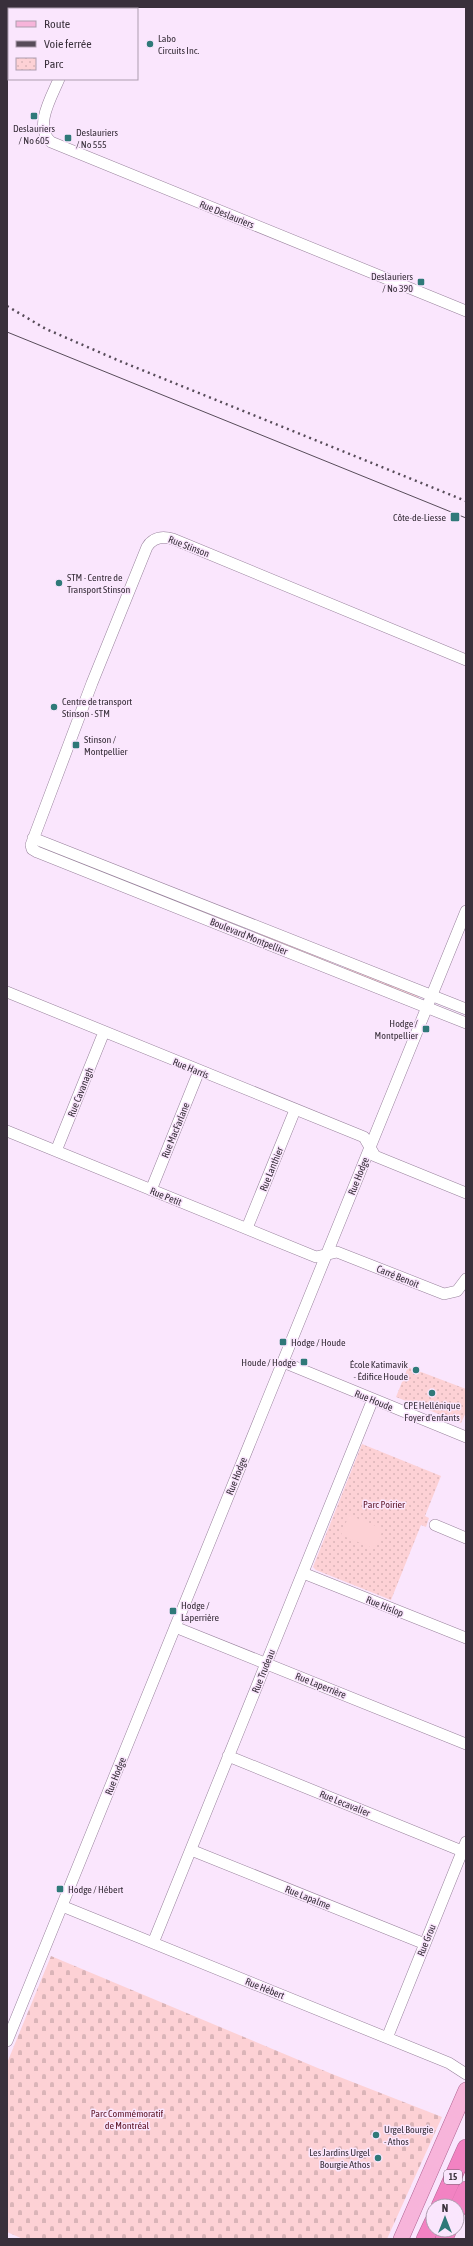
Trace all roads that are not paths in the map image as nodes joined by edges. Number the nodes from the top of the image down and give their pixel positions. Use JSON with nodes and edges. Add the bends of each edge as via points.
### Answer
{"nodes":[{"id":1,"x":59,"y":80,"type":"edge"},
{"id":2,"x":466,"y":311,"type":"edge"},
{"id":3,"x":466,"y":660,"type":"edge"},
{"id":4,"x":32,"y":843,"type":"junction"},
{"id":5,"x":466,"y":912,"type":"edge"},
{"id":6,"x":7,"y":992,"type":"edge"},
{"id":7,"x":432,"y":996,"type":"junction"},
{"id":8,"x":427,"y":1007,"type":"junction"},
{"id":9,"x":466,"y":1009,"type":"edge"},
{"id":10,"x":466,"y":1023,"type":"edge"},
{"id":11,"x":104,"y":1032,"type":"junction"},
{"id":12,"x":200,"y":1071,"type":"junction"},
{"id":13,"x":295,"y":1110,"type":"junction"},
{"id":14,"x":7,"y":1131,"type":"edge"},
{"id":15,"x":370,"y":1148,"type":"junction"},
{"id":16,"x":56,"y":1151,"type":"junction"},
{"id":17,"x":151,"y":1190,"type":"junction"},
{"id":18,"x":466,"y":1193,"type":"edge"},
{"id":19,"x":247,"y":1228,"type":"junction"},
{"id":20,"x":326,"y":1254,"type":"junction"},
{"id":21,"x":466,"y":1279,"type":"edge"},
{"id":22,"x":283,"y":1362,"type":"junction"},
{"id":23,"x":373,"y":1399,"type":"junction"},
{"id":24,"x":466,"y":1436,"type":"edge"},
{"id":25,"x":435,"y":1525,"type":"dead end"},
{"id":26,"x":466,"y":1538,"type":"edge"},
{"id":27,"x":303,"y":1573,"type":"junction"},
{"id":28,"x":175,"y":1627,"type":"junction"},
{"id":29,"x":466,"y":1638,"type":"edge"},
{"id":30,"x":266,"y":1662,"type":"junction"},
{"id":31,"x":466,"y":1744,"type":"edge"},
{"id":32,"x":228,"y":1756,"type":"junction"},
{"id":33,"x":464,"y":1846,"type":"edge"},
{"id":34,"x":191,"y":1850,"type":"junction"},
{"id":35,"x":62,"y":1906,"type":"junction"},
{"id":36,"x":152,"y":1943,"type":"junction"},
{"id":37,"x":425,"y":1944,"type":"junction"},
{"id":38,"x":387,"y":2038,"type":"junction"},
{"id":39,"x":7,"y":2041,"type":"edge"},
{"id":40,"x":466,"y":2074,"type":"edge"},
{"id":41,"x":466,"y":2090,"type":"edge"},
{"id":42,"x":466,"y":2148,"type":"edge"},
{"id":43,"x":444,"y":2198,"type":"edge"},
{"id":44,"x":404,"y":2237,"type":"edge"}],
"edges":[{"from":1,"to":2,"type":"street","name":"Rue Deslauriers","via":[[44,123],[45,136],[54,143]]},
{"from":3,"to":4,"type":"street","name":"Rue Stinson","via":[[173,539],[157,538],[147,547],[92,683]]},
{"from":4,"to":7,"type":"street","name":"Boulevard Montpellier"},
{"from":4,"to":8,"type":"street","name":"Boulevard Montpellier"},
{"from":5,"to":7,"type":"street","name":"Rue Hodge"},
{"from":6,"to":11,"type":"street","name":"Rue Harris"},
{"from":7,"to":8,"type":"street","name":"Rue Hodge"},
{"from":7,"to":9,"type":"street","name":"Boulevard Montpellier"},
{"from":8,"to":10,"type":"street","name":"Boulevard Montpellier"},
{"from":8,"to":15,"type":"street","name":"Rue Hodge"},
{"from":11,"to":12,"type":"street","name":"Rue Harris"},
{"from":11,"to":16,"type":"street","name":"Rue Cavanagh"},
{"from":12,"to":13,"type":"street","name":"Rue Harris"},
{"from":12,"to":17,"type":"street","name":"Rue MacFarlane"},
{"from":13,"to":15,"type":"street","name":"Rue Harris","via":[[364,1138]]},
{"from":13,"to":19,"type":"street","name":"Rue Lanthier"},
{"from":14,"to":16,"type":"street","name":"Rue Petit"},
{"from":15,"to":18,"type":"street","via":[[375,1156]]},
{"from":15,"to":20,"type":"street","name":"Rue Hodge"},
{"from":16,"to":17,"type":"street","name":"Rue Petit"},
{"from":17,"to":19,"type":"street","name":"Rue Petit"},
{"from":19,"to":20,"type":"street","name":"Rue Petit","via":[[316,1257]]},
{"from":20,"to":21,"type":"street","name":"Carré Benoit","via":[[338,1252],[441,1293],[457,1290]]},
{"from":20,"to":22,"type":"street","name":"Rue Hodge"},
{"from":22,"to":23,"type":"street","name":"Rue Houde"},
{"from":22,"to":28,"type":"street","name":"Rue Hodge"},
{"from":23,"to":24,"type":"street","name":"Rue Houde"},
{"from":23,"to":27,"type":"street","name":"Rue Trudeau"},
{"from":25,"to":26,"type":"street"},
{"from":27,"to":29,"type":"street","name":"Rue Hislop"},
{"from":27,"to":30,"type":"street","name":"Rue Trudeau"},
{"from":28,"to":30,"type":"street","name":"Rue Laperrière"},
{"from":28,"to":35,"type":"street","name":"Rue Hodge"},
{"from":30,"to":31,"type":"street","name":"Rue Laperrière"},
{"from":30,"to":32,"type":"street","name":"Rue Trudeau"},
{"from":32,"to":33,"type":"street","name":"Rue Lecavalier"},
{"from":32,"to":34,"type":"street","name":"Rue Trudeau"},
{"from":33,"to":37,"type":"street","name":"Rue Grou"},
{"from":34,"to":36,"type":"street","name":"Rue Trudeau"},
{"from":34,"to":37,"type":"street","name":"Rue Lapalme"},
{"from":35,"to":36,"type":"street","name":"Rue Hébert"},
{"from":35,"to":39,"type":"street","name":"Rue Hodge"},
{"from":36,"to":38,"type":"street","name":"Rue Hébert"},
{"from":37,"to":38,"type":"street","name":"Rue Grou"},
{"from":38,"to":40,"type":"street","name":"Rue Hébert","via":[[454,2066]]},
{"from":41,"to":44,"type":"main road"},
{"from":42,"to":43,"type":"highway","number":"15"}]}
